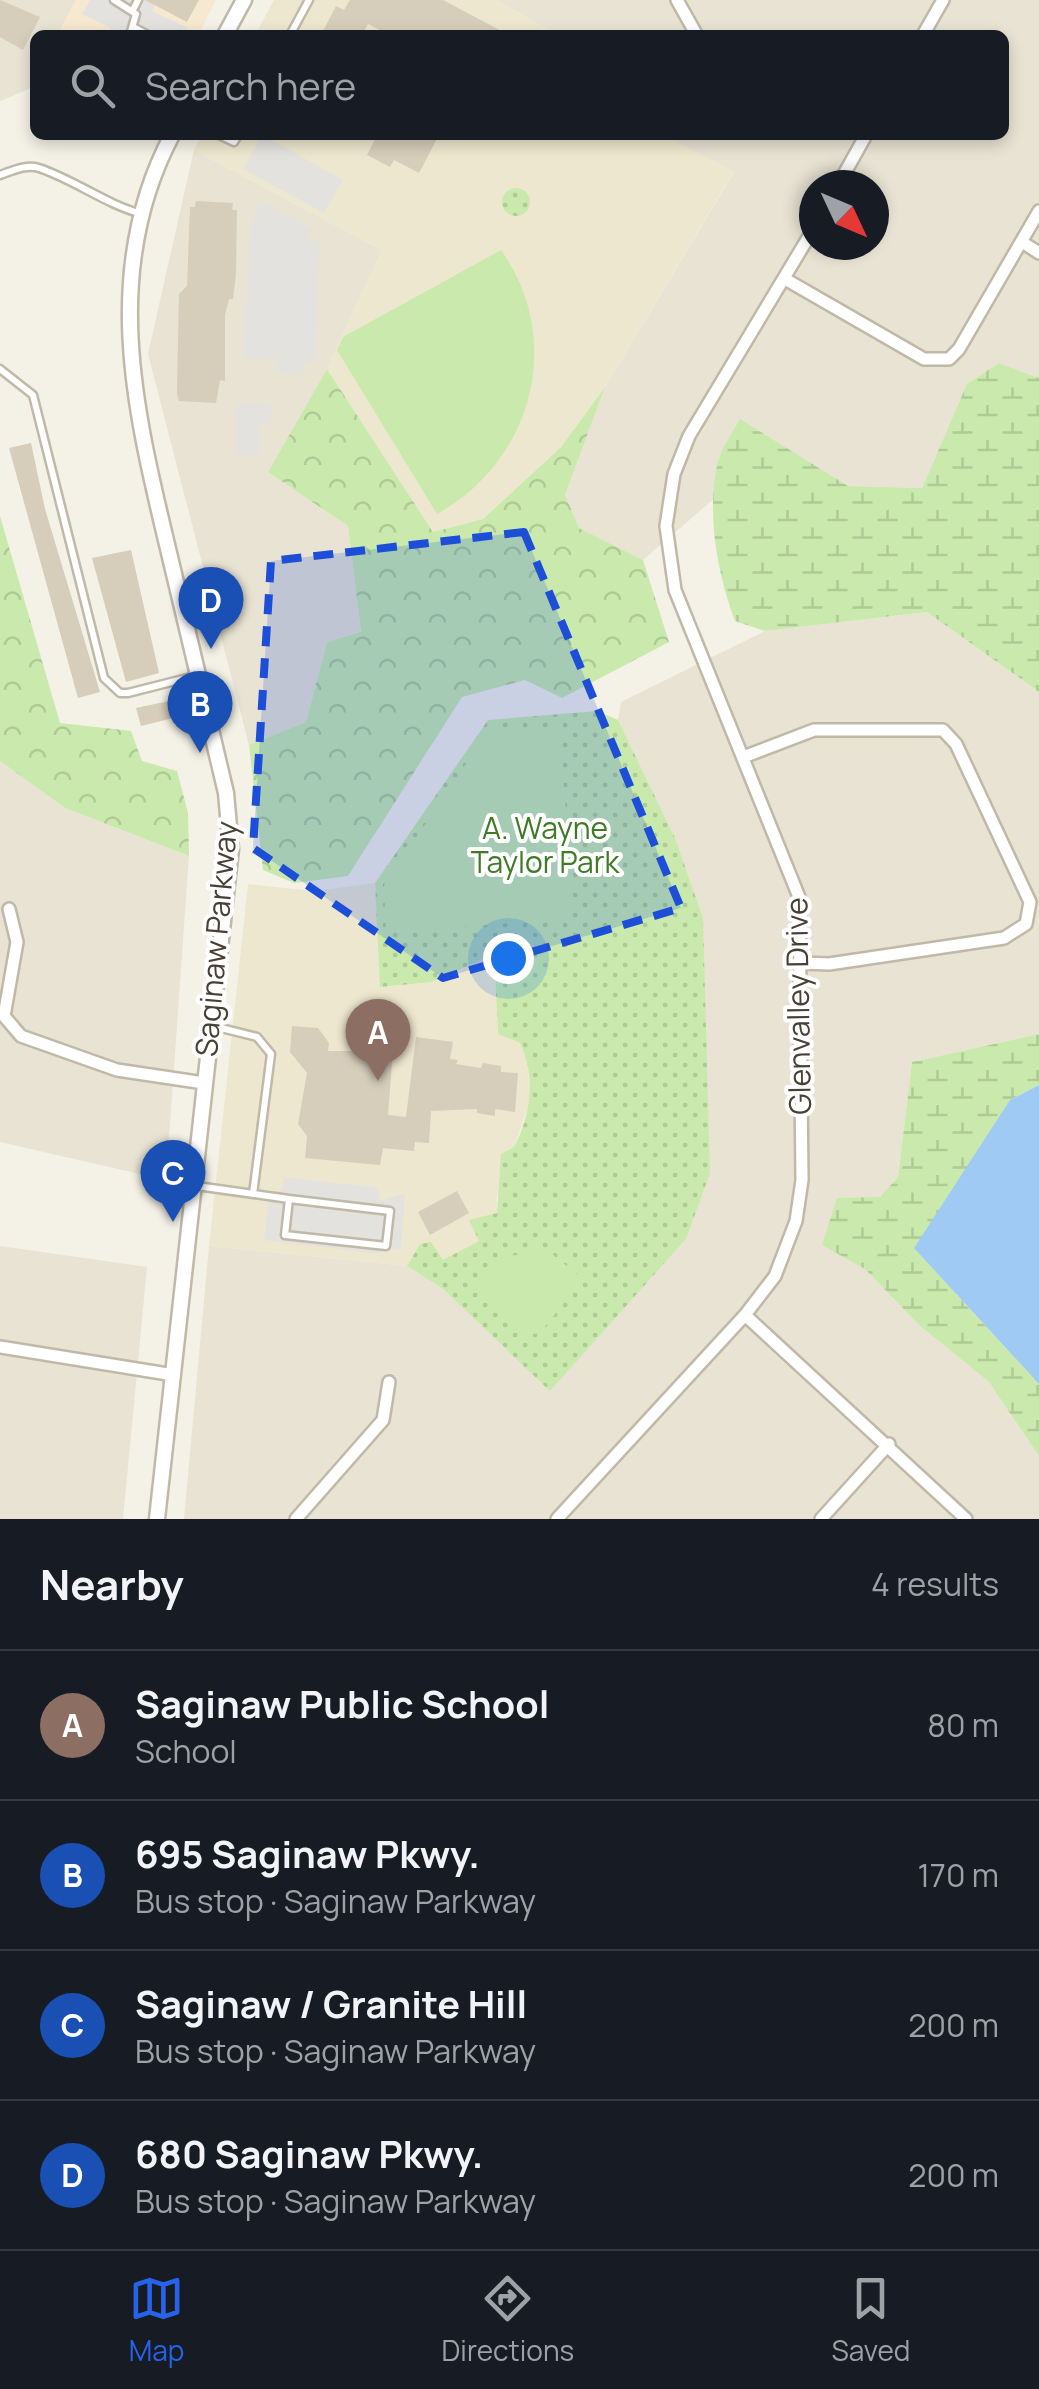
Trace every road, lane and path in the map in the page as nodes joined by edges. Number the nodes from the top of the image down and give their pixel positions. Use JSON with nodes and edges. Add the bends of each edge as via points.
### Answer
{"nodes":[{"id":1,"x":114,"y":0,"type":"edge"},
{"id":2,"x":138,"y":0,"type":"edge"},
{"id":3,"x":244,"y":0,"type":"edge"},
{"id":4,"x":309,"y":0,"type":"edge"},
{"id":5,"x":678,"y":0,"type":"edge"},
{"id":6,"x":943,"y":0,"type":"edge"},
{"id":7,"x":133,"y":10,"type":"junction"},
{"id":8,"x":132,"y":30,"type":"edge"},
{"id":9,"x":228,"y":30,"type":"edge"},
{"id":10,"x":293,"y":30,"type":"edge"},
{"id":11,"x":694,"y":30,"type":"edge"},
{"id":12,"x":926,"y":30,"type":"edge"},
{"id":13,"x":170,"y":140,"type":"edge"},
{"id":14,"x":863,"y":140,"type":"edge"},
{"id":15,"x":846,"y":170,"type":"edge"},
{"id":16,"x":0,"y":174,"type":"edge"},
{"id":17,"x":1039,"y":212,"type":"edge"},
{"id":18,"x":143,"y":214,"type":"junction"},
{"id":19,"x":1022,"y":242,"type":"junction"},
{"id":20,"x":1039,"y":253,"type":"edge"},
{"id":21,"x":799,"y":254,"type":"edge"},
{"id":22,"x":785,"y":278,"type":"junction"},
{"id":23,"x":0,"y":368,"type":"edge"},
{"id":24,"x":198,"y":676,"type":"junction"},
{"id":25,"x":746,"y":756,"type":"junction"},
{"id":26,"x":9,"y":909,"type":"dead end"},
{"id":27,"x":802,"y":963,"type":"junction"},
{"id":28,"x":211,"y":1026,"type":"junction"},
{"id":29,"x":204,"y":1083,"type":"junction"},
{"id":30,"x":194,"y":1186,"type":"junction"},
{"id":31,"x":252,"y":1194,"type":"junction"},
{"id":32,"x":290,"y":1200,"type":"junction"},
{"id":33,"x":745,"y":1315,"type":"junction"},
{"id":34,"x":0,"y":1347,"type":"edge"},
{"id":35,"x":174,"y":1375,"type":"junction"},
{"id":36,"x":390,"y":1382,"type":"dead end"},
{"id":37,"x":889,"y":1444,"type":"junction"},
{"id":38,"x":157,"y":1519,"type":"edge"},
{"id":39,"x":296,"y":1519,"type":"edge"},
{"id":40,"x":557,"y":1519,"type":"edge"},
{"id":41,"x":821,"y":1519,"type":"edge"},
{"id":42,"x":966,"y":1519,"type":"edge"}],
"edges":[{"from":1,"to":7,"type":"lane"},
{"from":2,"to":7,"type":"lane"},
{"from":3,"to":9,"type":"street"},
{"from":4,"to":10,"type":"lane"},
{"from":5,"to":11,"type":"street"},
{"from":6,"to":12,"type":"street"},
{"from":7,"to":8,"type":"lane"},
{"from":13,"to":18,"type":"street","name":"Saginaw Parkway"},
{"from":14,"to":15,"type":"street"},
{"from":16,"to":18,"type":"lane","via":[[38,168],[106,204]]},
{"from":17,"to":19,"type":"street"},
{"from":18,"to":24,"type":"street","name":"Saginaw Parkway","via":[[130,299],[133,400]]},
{"from":19,"to":20,"type":"street"},
{"from":19,"to":22,"type":"street","via":[[960,350],[936,362]]},
{"from":21,"to":22,"type":"street","name":"Glenvalley Drive"},
{"from":22,"to":25,"type":"street","name":"Glenvalley Drive","via":[[690,436],[674,474],[666,526],[676,590]]},
{"from":23,"to":24,"type":"lane","via":[[33,395],[104,678],[128,693]]},
{"from":24,"to":28,"type":"street","name":"Saginaw Parkway","via":[[231,822]]},
{"from":25,"to":27,"type":"street","name":"Glenvalley Drive","via":[[794,876]]},
{"from":25,"to":27,"type":"street","via":[[814,730],[942,730],[956,744],[1030,902],[1026,924],[1004,938]]},
{"from":26,"to":29,"type":"street","via":[[17,942],[4,1016],[11,1027],[117,1070]]},
{"from":27,"to":33,"type":"street","name":"Glenvalley Drive","via":[[802,1180],[796,1221],[775,1276]]},
{"from":28,"to":29,"type":"street","name":"Saginaw Parkway"},
{"from":28,"to":31,"type":"lane","via":[[258,1037],[270,1054]]},
{"from":29,"to":30,"type":"street","name":"Saginaw Parkway"},
{"from":30,"to":31,"type":"lane"},
{"from":30,"to":35,"type":"street","name":"Saginaw Parkway"},
{"from":31,"to":32,"type":"lane"},
{"from":32,"to":32,"type":"lane","via":[[285,1235],[386,1246],[390,1211]]},
{"from":33,"to":37,"type":"street"},
{"from":33,"to":40,"type":"street","name":"Glenvalley Drive"},
{"from":34,"to":35,"type":"street"},
{"from":35,"to":38,"type":"street","name":"Saginaw Parkway"},
{"from":36,"to":39,"type":"street","via":[[383,1420]]},
{"from":37,"to":41,"type":"street"},
{"from":37,"to":42,"type":"street"}]}
